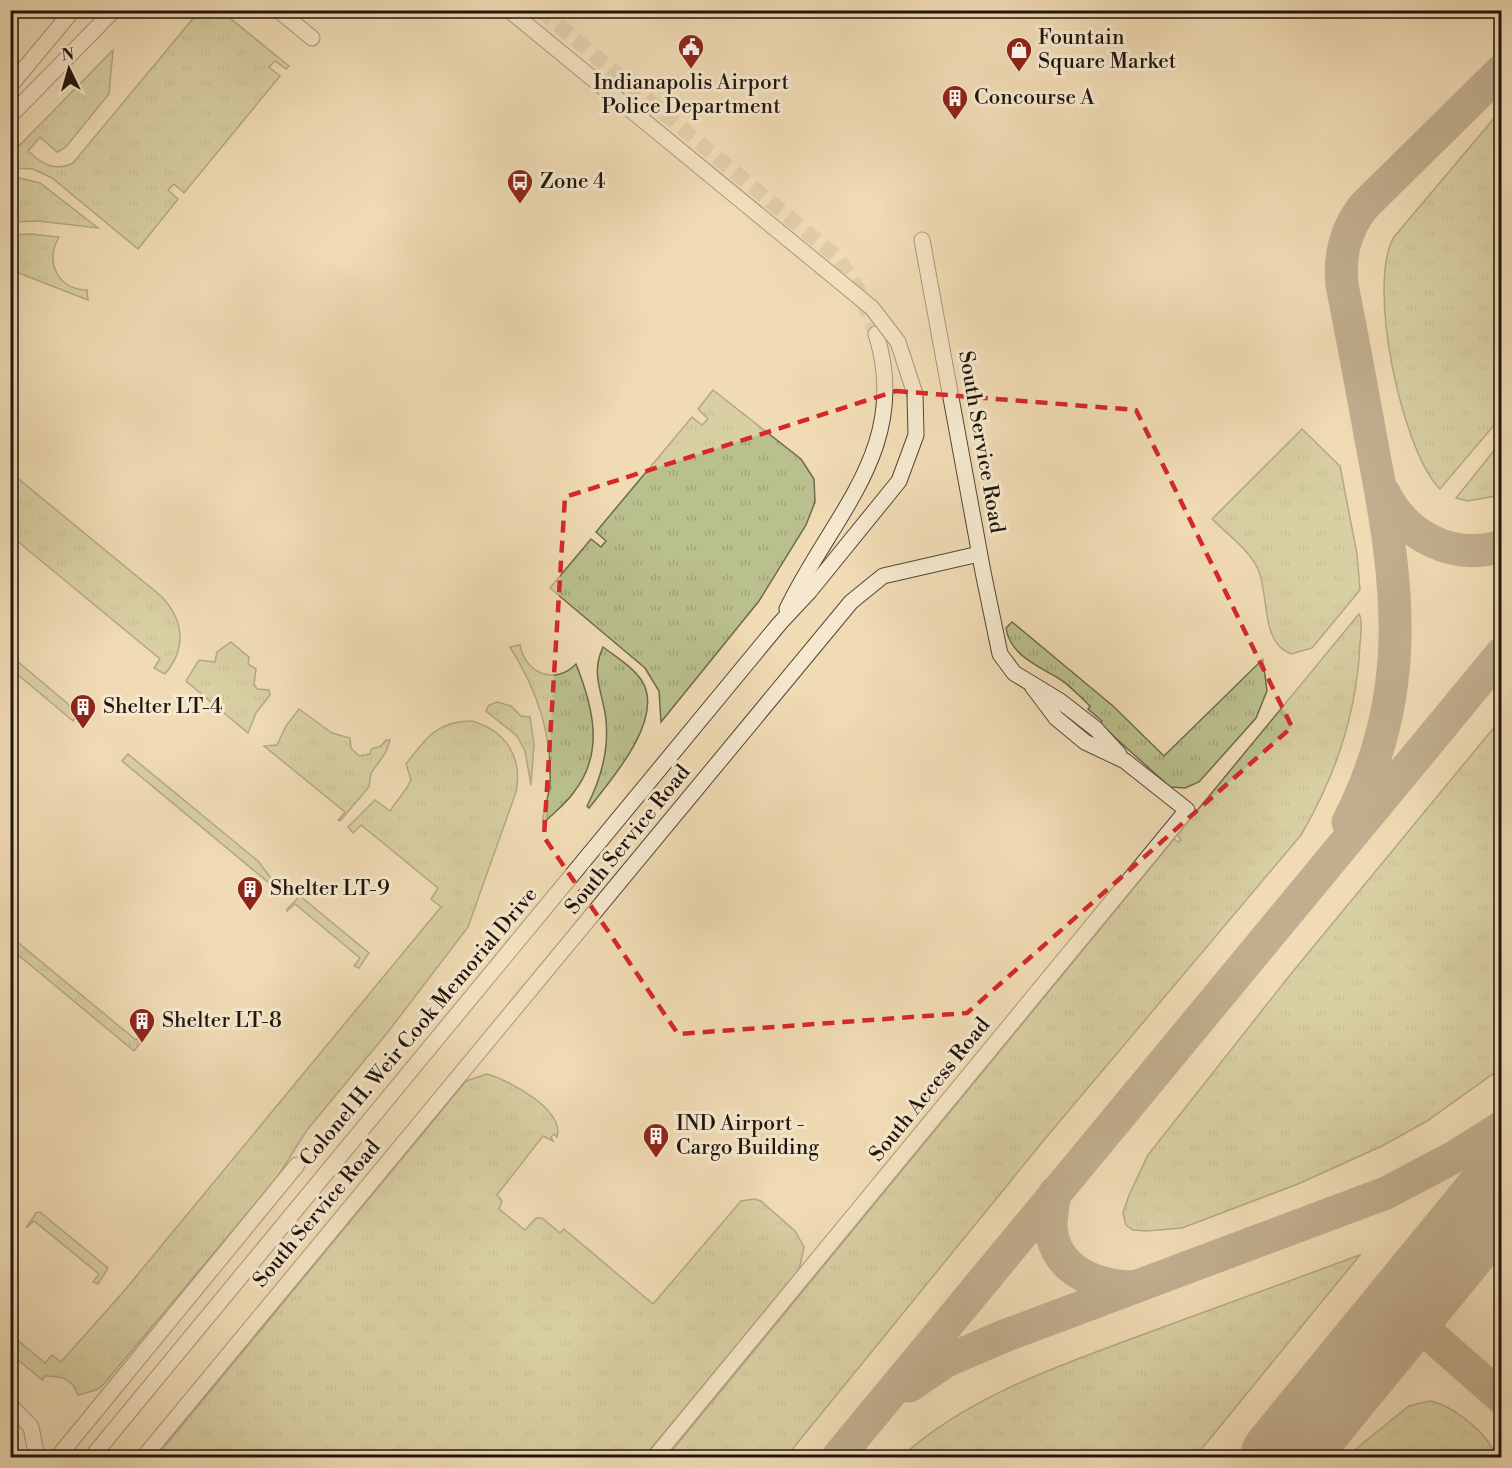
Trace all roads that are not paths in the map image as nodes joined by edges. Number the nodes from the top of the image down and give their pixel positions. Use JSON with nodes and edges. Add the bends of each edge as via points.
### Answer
{"nodes":[{"id":1,"x":73,"y":10,"type":"edge"},
{"id":2,"x":114,"y":10,"type":"edge"},
{"id":3,"x":278,"y":10,"type":"edge"},
{"id":4,"x":509,"y":10,"type":"edge"},
{"id":5,"x":312,"y":38,"type":"dead end"},
{"id":6,"x":10,"y":86,"type":"edge"},
{"id":7,"x":10,"y":116,"type":"edge"},
{"id":8,"x":922,"y":240,"type":"dead end"},
{"id":9,"x":876,"y":334,"type":"tunnel mouth"},
{"id":10,"x":979,"y":554,"type":"junction"},
{"id":11,"x":780,"y":623,"type":"junction"},
{"id":12,"x":297,"y":1165,"type":"dead end"},
{"id":13,"x":10,"y":1406,"type":"edge"},
{"id":14,"x":37,"y":1458,"type":"edge"},
{"id":15,"x":57,"y":1458,"type":"edge"},
{"id":16,"x":91,"y":1458,"type":"edge"},
{"id":17,"x":143,"y":1458,"type":"edge"},
{"id":18,"x":654,"y":1458,"type":"edge"}],
"edges":[{"from":1,"to":6,"type":"street"},
{"from":2,"to":7,"type":"street"},
{"from":3,"to":5,"type":"street"},
{"from":4,"to":11,"type":"street","bridge":true,"via":[[872,308],[898,342],[915,394],[915,435],[899,481]]},
{"from":8,"to":10,"type":"street","name":"South Service Road"},
{"from":9,"to":11,"type":"street","via":[[886,394],[879,439]]},
{"from":10,"to":17,"type":"street","name":"South Service Road","via":[[883,576],[860,591]]},
{"from":10,"to":18,"type":"street","name":"South Access Road","via":[[1000,654],[1014,673],[1096,729],[1125,761],[1187,810]]},
{"from":11,"to":16,"type":"street","name":"Colonel H. Weir Cook Memorial Drive"},
{"from":12,"to":15,"type":"street"},
{"from":13,"to":14,"type":"street","via":[[31,1427]]}]}
